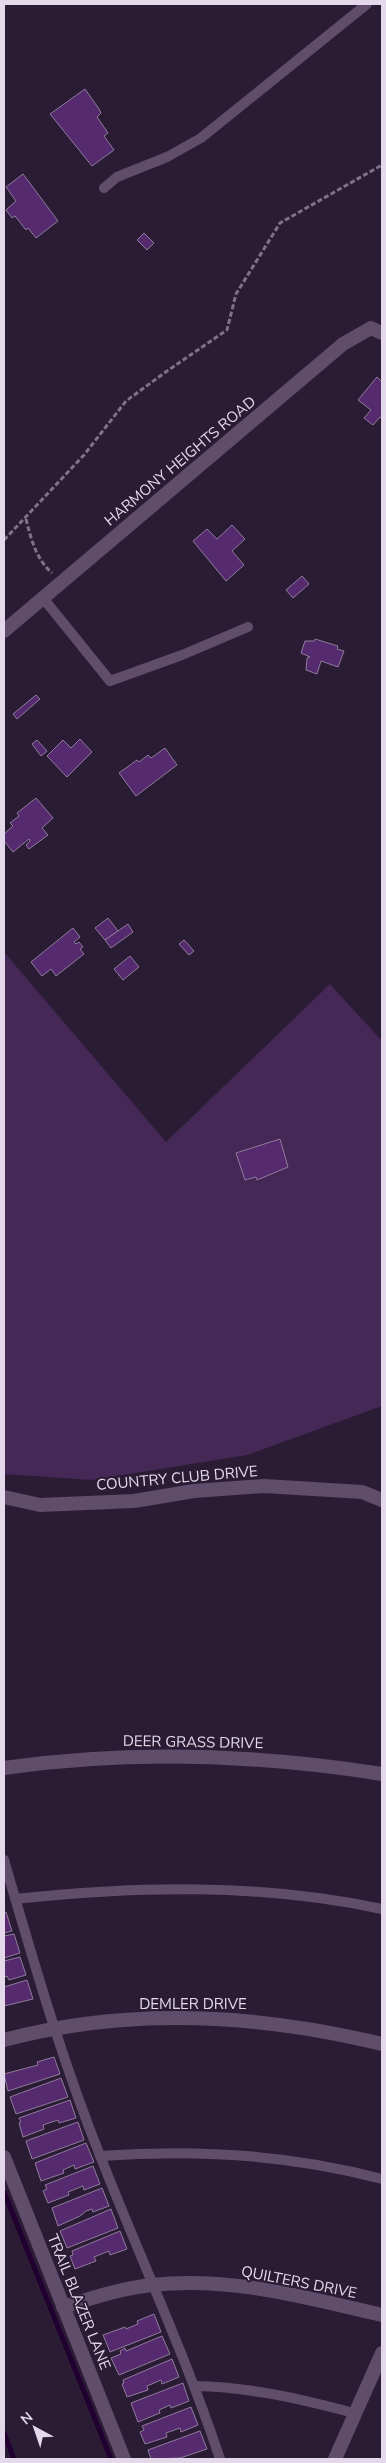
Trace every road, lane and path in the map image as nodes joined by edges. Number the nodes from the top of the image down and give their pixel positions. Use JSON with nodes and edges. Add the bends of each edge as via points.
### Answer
{"nodes":[{"id":1,"x":367,"y":4,"type":"edge"},
{"id":2,"x":382,"y":165,"type":"edge"},
{"id":3,"x":104,"y":188,"type":"dead end"},
{"id":4,"x":382,"y":333,"type":"edge"},
{"id":5,"x":26,"y":518,"type":"junction"},
{"id":6,"x":4,"y":540,"type":"edge"},
{"id":7,"x":62,"y":582,"type":"junction"},
{"id":8,"x":44,"y":598,"type":"junction"},
{"id":9,"x":248,"y":627,"type":"dead end"},
{"id":10,"x":4,"y":631,"type":"edge"},
{"id":11,"x":4,"y":1497,"type":"edge"},
{"id":12,"x":382,"y":1500,"type":"edge"},
{"id":13,"x":4,"y":1768,"type":"edge"},
{"id":14,"x":382,"y":1774,"type":"edge"},
{"id":15,"x":4,"y":1860,"type":"edge"},
{"id":16,"x":15,"y":1899,"type":"junction"},
{"id":17,"x":382,"y":1908,"type":"edge"},
{"id":18,"x":54,"y":2028,"type":"junction"},
{"id":19,"x":4,"y":2040,"type":"edge"},
{"id":20,"x":382,"y":2044,"type":"edge"},
{"id":21,"x":100,"y":2156,"type":"junction"},
{"id":22,"x":4,"y":2157,"type":"edge"},
{"id":23,"x":382,"y":2179,"type":"edge"},
{"id":24,"x":153,"y":2285,"type":"junction"},
{"id":25,"x":63,"y":2307,"type":"junction"},
{"id":26,"x":382,"y":2315,"type":"edge"},
{"id":27,"x":382,"y":2352,"type":"edge"},
{"id":28,"x":195,"y":2386,"type":"junction"},
{"id":29,"x":354,"y":2413,"type":"junction"},
{"id":30,"x":124,"y":2459,"type":"edge"},
{"id":31,"x":220,"y":2459,"type":"edge"},
{"id":32,"x":335,"y":2459,"type":"edge"}],
"edges":[{"from":1,"to":3,"type":"lane","via":[[201,138],[168,157],[118,177]]},
{"from":2,"to":5,"type":"path","via":[[280,222],[236,294],[227,330],[126,401],[84,456]]},
{"from":4,"to":7,"type":"street","name":"HARMONY HEIGHTS ROAD","via":[[371,328],[343,344]]},
{"from":5,"to":6,"type":"path"},
{"from":5,"to":7,"type":"path","via":[[31,542],[44,566]]},
{"from":7,"to":8,"type":"street","name":"HARMONY HEIGHTS ROAD"},
{"from":8,"to":9,"type":"lane","via":[[110,681]]},
{"from":8,"to":10,"type":"street","name":"HARMONY HEIGHTS ROAD"},
{"from":11,"to":12,"type":"street","name":"COUNTRY CLUB DRIVE","via":[[40,1505],[134,1500],[194,1491],[264,1486],[362,1492]]},
{"from":13,"to":14,"type":"street","name":"DEER GRASS DRIVE","via":[[95,1759],[210,1756],[280,1760]]},
{"from":15,"to":16,"type":"lane"},
{"from":16,"to":17,"type":"lane","via":[[136,1888],[222,1888]]},
{"from":16,"to":18,"type":"lane"},
{"from":18,"to":19,"type":"street","name":"DEMLER DRIVE"},
{"from":18,"to":20,"type":"street","name":"DEMLER DRIVE","via":[[139,2020],[224,2019],[318,2030]]},
{"from":18,"to":21,"type":"lane"},
{"from":21,"to":23,"type":"lane","via":[[150,2153],[253,2155]]},
{"from":21,"to":24,"type":"lane"},
{"from":22,"to":25,"type":"street","name":"TRAIL BLAZER LANE"},
{"from":24,"to":25,"type":"street","name":"QUILTERS DRIVE"},
{"from":24,"to":26,"type":"street","name":"QUILTERS DRIVE","via":[[250,2287]]},
{"from":24,"to":28,"type":"lane"},
{"from":25,"to":30,"type":"street","name":"TRAIL BLAZER LANE"},
{"from":27,"to":29,"type":"street"},
{"from":28,"to":29,"type":"lane","via":[[266,2392]]},
{"from":28,"to":31,"type":"lane"},
{"from":29,"to":32,"type":"street"}]}
